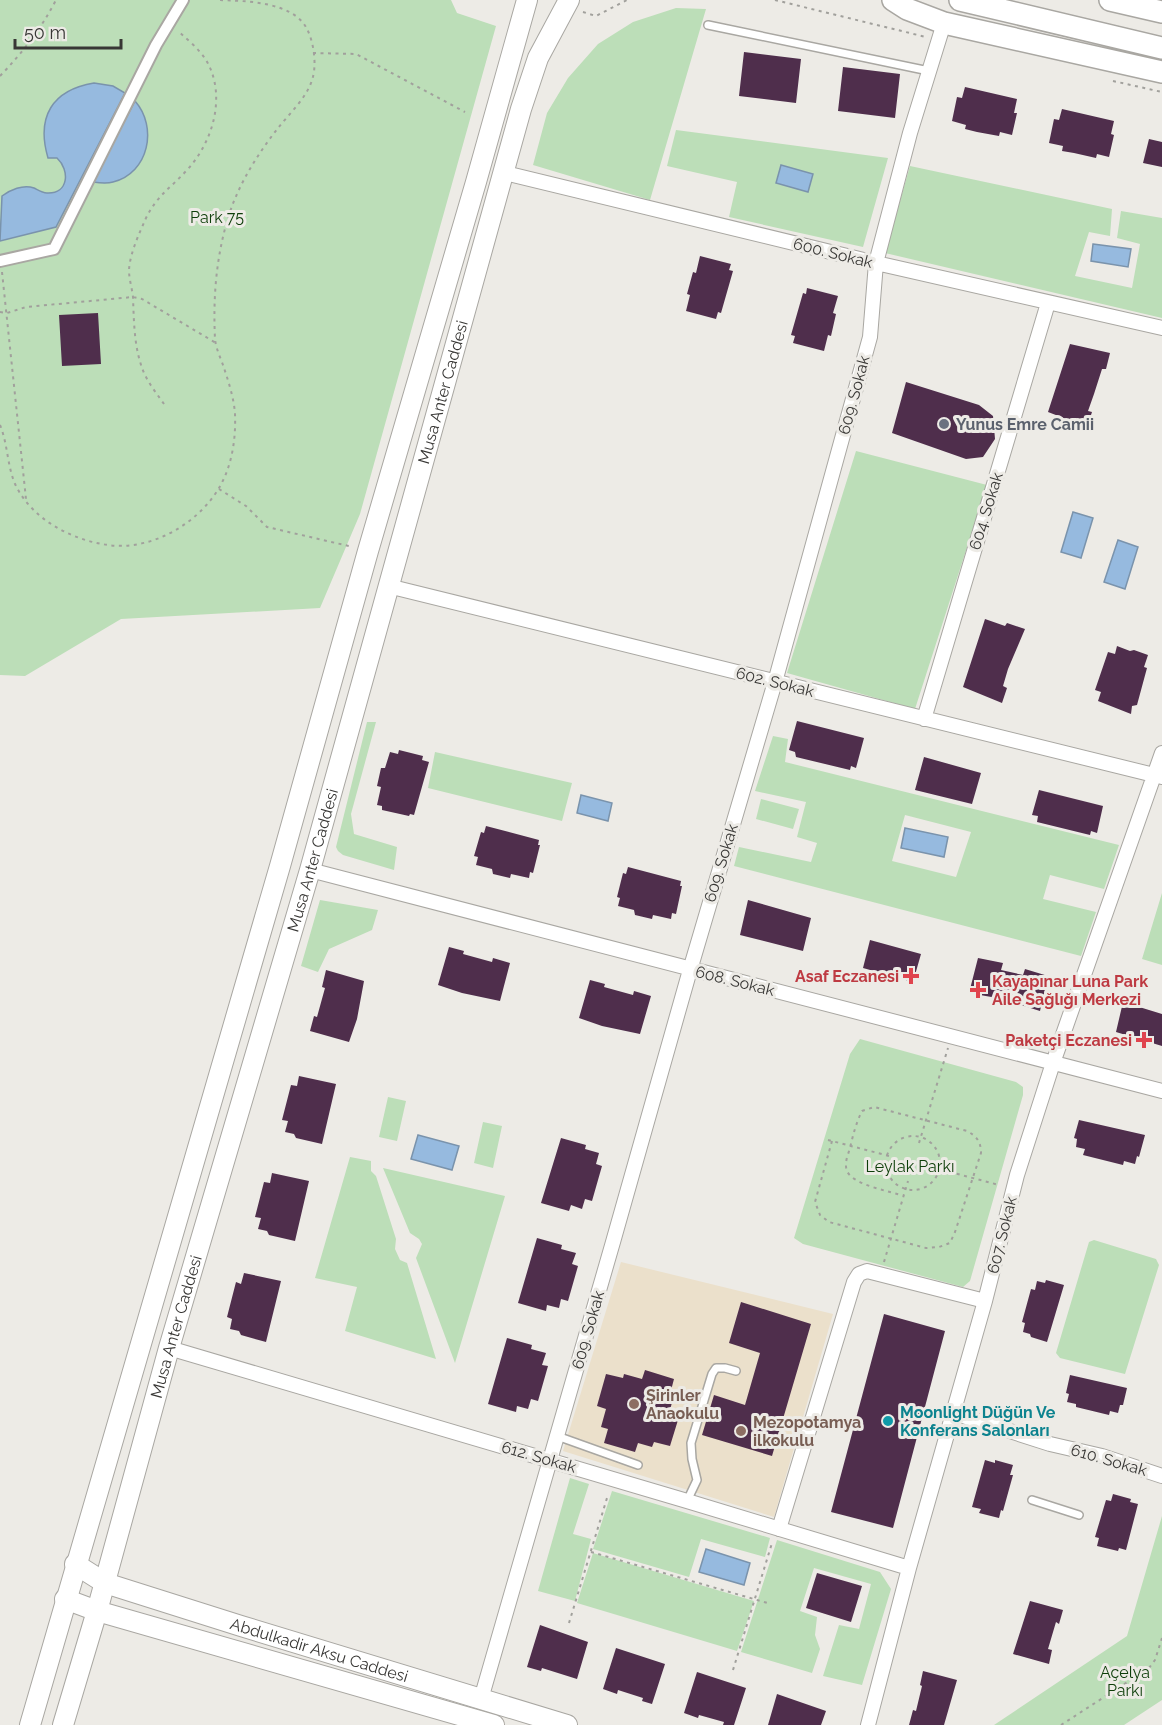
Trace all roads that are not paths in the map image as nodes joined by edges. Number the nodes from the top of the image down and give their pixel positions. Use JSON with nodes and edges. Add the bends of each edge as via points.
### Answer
{"nodes":[{"id":1,"x":183,"y":0,"type":"edge"},
{"id":2,"x":527,"y":0,"type":"edge"},
{"id":3,"x":893,"y":0,"type":"edge"},
{"id":4,"x":960,"y":0,"type":"edge"},
{"id":5,"x":1110,"y":0,"type":"edge"},
{"id":6,"x":567,"y":3,"type":"edge"},
{"id":7,"x":1162,"y":12,"type":"edge"},
{"id":8,"x":944,"y":23,"type":"junction"},
{"id":9,"x":708,"y":25,"type":"dead end"},
{"id":10,"x":1162,"y":48,"type":"edge"},
{"id":11,"x":929,"y":71,"type":"junction"},
{"id":12,"x":1162,"y":72,"type":"edge"},
{"id":13,"x":505,"y":173,"type":"junction"},
{"id":14,"x":0,"y":261,"type":"edge"},
{"id":15,"x":876,"y":263,"type":"junction"},
{"id":16,"x":1048,"y":303,"type":"junction"},
{"id":17,"x":1162,"y":327,"type":"edge"},
{"id":18,"x":388,"y":586,"type":"junction"},
{"id":19,"x":775,"y":682,"type":"junction"},
{"id":20,"x":924,"y":719,"type":"junction"},
{"id":21,"x":1162,"y":753,"type":"edge"},
{"id":22,"x":1158,"y":776,"type":"edge"},
{"id":23,"x":310,"y":870,"type":"junction"},
{"id":24,"x":690,"y":970,"type":"junction"},
{"id":25,"x":1053,"y":1063,"type":"junction"},
{"id":26,"x":1162,"y":1091,"type":"edge"},
{"id":27,"x":985,"y":1301,"type":"junction"},
{"id":28,"x":169,"y":1348,"type":"junction"},
{"id":29,"x":736,"y":1371,"type":"dead end"},
{"id":30,"x":954,"y":1413,"type":"junction"},
{"id":31,"x":557,"y":1436,"type":"junction"},
{"id":32,"x":549,"y":1460,"type":"junction"},
{"id":33,"x":638,"y":1465,"type":"dead end"},
{"id":34,"x":1162,"y":1476,"type":"edge"},
{"id":35,"x":1032,"y":1500,"type":"dead end"},
{"id":36,"x":687,"y":1501,"type":"junction"},
{"id":37,"x":1079,"y":1515,"type":"dead end"},
{"id":38,"x":779,"y":1529,"type":"junction"},
{"id":39,"x":75,"y":1564,"type":"junction"},
{"id":40,"x":909,"y":1568,"type":"junction"},
{"id":41,"x":105,"y":1583,"type":"junction"},
{"id":42,"x":65,"y":1599,"type":"junction"},
{"id":43,"x":97,"y":1611,"type":"junction"},
{"id":44,"x":481,"y":1699,"type":"junction"},
{"id":45,"x":30,"y":1725,"type":"edge"},
{"id":46,"x":63,"y":1725,"type":"edge"},
{"id":47,"x":494,"y":1725,"type":"edge"},
{"id":48,"x":567,"y":1725,"type":"edge"},
{"id":49,"x":868,"y":1725,"type":"edge"}],
"edges":[{"from":1,"to":14,"type":"street","via":[[156,45],[54,249]]},
{"from":2,"to":39,"type":"main road","name":"Musa Anter Caddesi","via":[[280,866]]},
{"from":3,"to":8,"type":"main road"},
{"from":4,"to":10,"type":"main road"},
{"from":5,"to":7,"type":"main road"},
{"from":6,"to":13,"type":"main road","name":"Musa Anter Caddesi","via":[[537,58]]},
{"from":8,"to":11,"type":"street","name":"609. Sokak"},
{"from":8,"to":12,"type":"main road"},
{"from":9,"to":11,"type":"lane"},
{"from":11,"to":15,"type":"street","name":"609. Sokak"},
{"from":13,"to":15,"type":"street","name":"600. Sokak"},
{"from":13,"to":18,"type":"main road","name":"Musa Anter Caddesi"},
{"from":15,"to":16,"type":"street","name":"600. Sokak"},
{"from":15,"to":19,"type":"street","name":"609. Sokak","via":[[870,338]]},
{"from":16,"to":17,"type":"street","name":"600. Sokak"},
{"from":16,"to":20,"type":"street","name":"604. Sokak"},
{"from":18,"to":19,"type":"street","name":"602. Sokak"},
{"from":18,"to":23,"type":"main road","name":"Musa Anter Caddesi"},
{"from":19,"to":20,"type":"street","name":"602. Sokak"},
{"from":19,"to":24,"type":"street","name":"609. Sokak"},
{"from":20,"to":22,"type":"street","name":"602. Sokak"},
{"from":21,"to":22,"type":"street","name":"607. Sokak"},
{"from":22,"to":25,"type":"street","name":"607. Sokak"},
{"from":23,"to":24,"type":"street","name":"608. Sokak"},
{"from":23,"to":28,"type":"main road","name":"Musa Anter Caddesi"},
{"from":24,"to":25,"type":"street","name":"608. Sokak"},
{"from":24,"to":31,"type":"street","name":"609. Sokak"},
{"from":25,"to":26,"type":"street","name":"608. Sokak"},
{"from":25,"to":27,"type":"street","name":"607. Sokak"},
{"from":27,"to":30,"type":"street","name":"607. Sokak"},
{"from":27,"to":38,"type":"street","via":[[867,1271],[860,1274],[854,1282]]},
{"from":28,"to":32,"type":"street","name":"612. Sokak"},
{"from":28,"to":41,"type":"main road","name":"Musa Anter Caddesi"},
{"from":29,"to":36,"type":"lane","via":[[716,1368],[712,1374],[691,1443],[697,1480]]},
{"from":30,"to":34,"type":"street","name":"610. Sokak"},
{"from":30,"to":40,"type":"street","name":"607. Sokak"},
{"from":31,"to":32,"type":"street","name":"609. Sokak"},
{"from":31,"to":33,"type":"lane"},
{"from":32,"to":36,"type":"street","name":"612. Sokak"},
{"from":32,"to":44,"type":"street","name":"609. Sokak"},
{"from":35,"to":37,"type":"lane"},
{"from":36,"to":38,"type":"street","name":"612. Sokak"},
{"from":38,"to":40,"type":"street","name":"612. Sokak"},
{"from":39,"to":41,"type":"main road","name":"Abdulkadir Aksu Caddesi"},
{"from":39,"to":42,"type":"main road","name":"Musa Anter Caddesi"},
{"from":40,"to":49,"type":"street","name":"607. Sokak"},
{"from":41,"to":43,"type":"main road","name":"Musa Anter Caddesi"},
{"from":41,"to":44,"type":"main road","name":"Abdulkadir Aksu Caddesi"},
{"from":42,"to":43,"type":"main road","name":"Abdulkadir Aksu Caddesi"},
{"from":42,"to":45,"type":"main road","name":"Musa Anter Caddesi"},
{"from":43,"to":46,"type":"main road","name":"Musa Anter Caddesi"},
{"from":43,"to":47,"type":"main road","name":"Abdulkadir Aksu Caddesi"},
{"from":44,"to":48,"type":"main road","name":"Abdulkadir Aksu Caddesi"}]}
